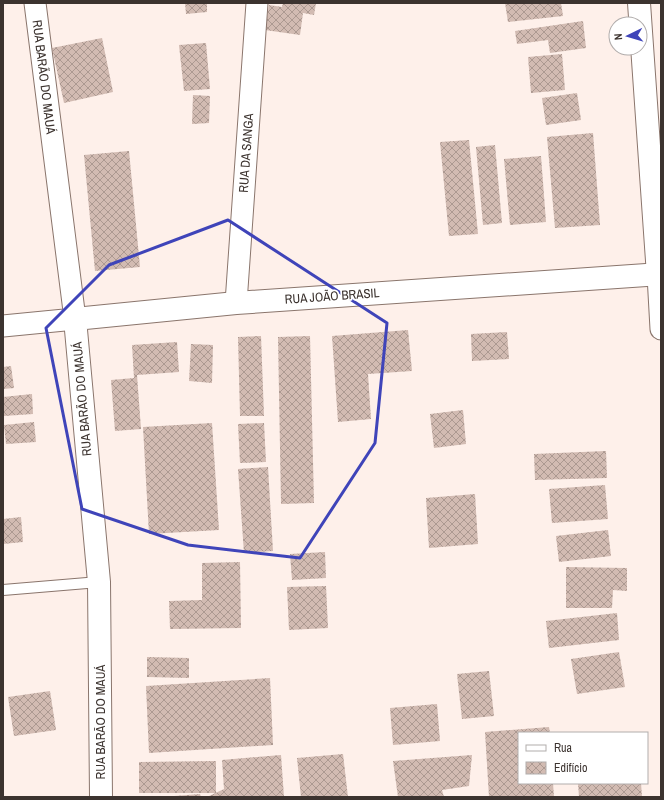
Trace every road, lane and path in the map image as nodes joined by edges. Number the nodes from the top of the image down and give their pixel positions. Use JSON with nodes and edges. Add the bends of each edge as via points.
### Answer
{"nodes":[{"id":1,"x":35,"y":3,"type":"edge"},
{"id":2,"x":256,"y":3,"type":"edge"},
{"id":3,"x":639,"y":3,"type":"edge"},
{"id":4,"x":659,"y":275,"type":"edge"},
{"id":5,"x":236,"y":302,"type":"junction"},
{"id":6,"x":74,"y":319,"type":"junction"},
{"id":7,"x":3,"y":326,"type":"edge"},
{"id":8,"x":661,"y":329,"type":"edge"},
{"id":9,"x":99,"y":582,"type":"junction"},
{"id":10,"x":3,"y":590,"type":"edge"},
{"id":11,"x":97,"y":793,"type":"edge"}],
"edges":[{"from":1,"to":6,"type":"street","name":"RUA BARÃO DO MAUÁ"},
{"from":2,"to":5,"type":"street","name":"RUA DA SANGA"},
{"from":3,"to":4,"type":"street"},
{"from":4,"to":5,"type":"street","name":"RUA JOÃO BRASIL"},
{"from":4,"to":8,"type":"street"},
{"from":5,"to":6,"type":"street","name":"RUA JOÃO BRASIL"},
{"from":6,"to":7,"type":"street","name":"RUA JOÃO BRASIL"},
{"from":6,"to":9,"type":"street","name":"RUA BARÃO DO MAUÁ"},
{"from":9,"to":10,"type":"lane"},
{"from":9,"to":11,"type":"street","name":"RUA BARÃO DO MAUÁ"}]}
